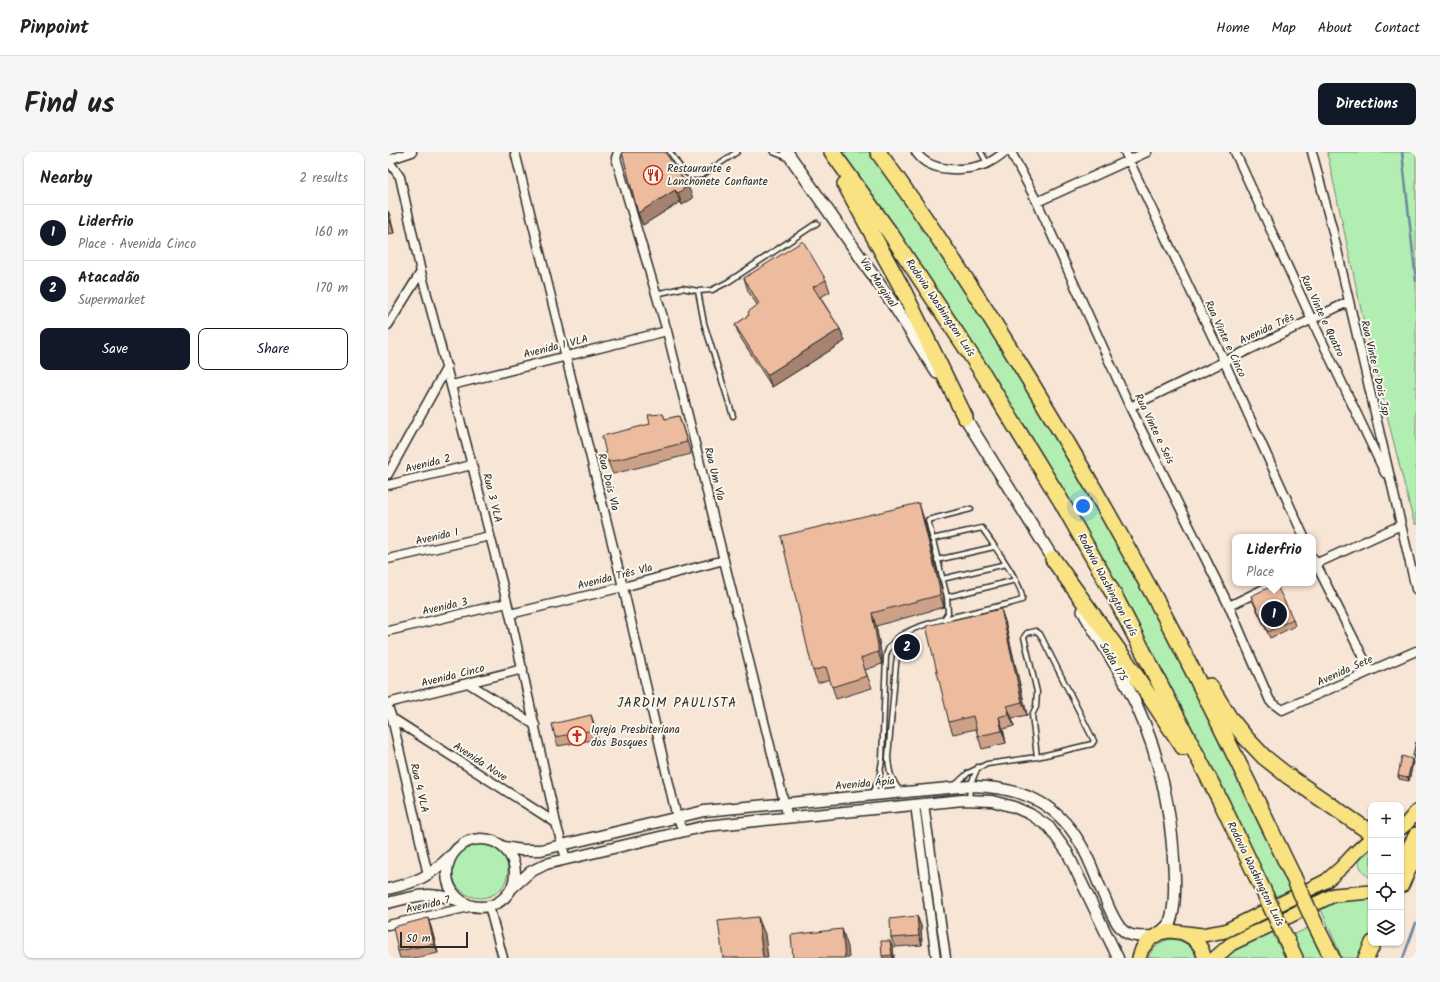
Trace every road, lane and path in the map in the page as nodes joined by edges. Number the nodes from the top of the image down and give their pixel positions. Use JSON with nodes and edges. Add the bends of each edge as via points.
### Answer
{"nodes":[{"id":1,"x":412,"y":152,"type":"edge"},
{"id":2,"x":515,"y":152,"type":"edge"},
{"id":3,"x":618,"y":152,"type":"edge"},
{"id":4,"x":670,"y":152,"type":"edge"},
{"id":5,"x":737,"y":152,"type":"edge"},
{"id":6,"x":773,"y":152,"type":"edge"},
{"id":7,"x":827,"y":152,"type":"edge"},
{"id":8,"x":832,"y":152,"type":"edge"},
{"id":9,"x":878,"y":152,"type":"edge"},
{"id":10,"x":916,"y":152,"type":"edge"},
{"id":11,"x":982,"y":152,"type":"edge"},
{"id":12,"x":1005,"y":152,"type":"edge"},
{"id":13,"x":1011,"y":152,"type":"edge"},
{"id":14,"x":1125,"y":152,"type":"edge"},
{"id":15,"x":1147,"y":152,"type":"edge"},
{"id":16,"x":1235,"y":152,"type":"edge"},
{"id":17,"x":1312,"y":152,"type":"edge"},
{"id":18,"x":790,"y":156,"type":"edge"},
{"id":19,"x":388,"y":160,"type":"edge"},
{"id":20,"x":1129,"y":160,"type":"junction"},
{"id":21,"x":987,"y":163,"type":"junction"},
{"id":22,"x":1037,"y":202,"type":"junction"},
{"id":23,"x":817,"y":223,"type":"dead end"},
{"id":24,"x":421,"y":272,"type":"junction"},
{"id":25,"x":698,"y":290,"type":"junction"},
{"id":26,"x":656,"y":294,"type":"junction"},
{"id":27,"x":1348,"y":302,"type":"junction"},
{"id":28,"x":1312,"y":320,"type":"junction"},
{"id":29,"x":388,"y":325,"type":"edge"},
{"id":30,"x":666,"y":331,"type":"junction"},
{"id":31,"x":565,"y":356,"type":"junction"},
{"id":32,"x":1224,"y":362,"type":"junction"},
{"id":33,"x":446,"y":367,"type":"junction"},
{"id":34,"x":452,"y":385,"type":"junction"},
{"id":35,"x":1130,"y":407,"type":"junction"},
{"id":36,"x":733,"y":416,"type":"dead end"},
{"id":37,"x":965,"y":417,"type":"junction"},
{"id":38,"x":472,"y":465,"type":"junction"},
{"id":39,"x":388,"y":474,"type":"edge"},
{"id":40,"x":388,"y":485,"type":"edge"},
{"id":41,"x":1392,"y":488,"type":"junction"},
{"id":42,"x":971,"y":509,"type":"dead end"},
{"id":43,"x":1401,"y":525,"type":"junction"},
{"id":44,"x":1303,"y":534,"type":"edge"},
{"id":45,"x":490,"y":536,"type":"junction"},
{"id":46,"x":932,"y":539,"type":"junction"},
{"id":47,"x":994,"y":547,"type":"junction"},
{"id":48,"x":388,"y":559,"type":"edge"},
{"id":49,"x":1053,"y":559,"type":"junction"},
{"id":50,"x":724,"y":560,"type":"junction"},
{"id":51,"x":937,"y":560,"type":"junction"},
{"id":52,"x":1316,"y":561,"type":"edge"},
{"id":53,"x":1006,"y":564,"type":"junction"},
{"id":54,"x":1316,"y":566,"type":"edge"},
{"id":55,"x":942,"y":579,"type":"junction"},
{"id":56,"x":1016,"y":580,"type":"junction"},
{"id":57,"x":1270,"y":586,"type":"edge"},
{"id":58,"x":623,"y":587,"type":"junction"},
{"id":59,"x":1416,"y":589,"type":"edge"},
{"id":60,"x":947,"y":597,"type":"junction"},
{"id":61,"x":1155,"y":598,"type":"junction"},
{"id":62,"x":508,"y":603,"type":"junction"},
{"id":63,"x":1230,"y":606,"type":"junction"},
{"id":64,"x":510,"y":614,"type":"junction"},
{"id":65,"x":944,"y":619,"type":"junction"},
{"id":66,"x":388,"y":631,"type":"edge"},
{"id":67,"x":900,"y":635,"type":"junction"},
{"id":68,"x":1416,"y":651,"type":"edge"},
{"id":69,"x":523,"y":669,"type":"junction"},
{"id":70,"x":1370,"y":671,"type":"junction"},
{"id":71,"x":468,"y":683,"type":"junction"},
{"id":72,"x":388,"y":704,"type":"edge"},
{"id":73,"x":388,"y":707,"type":"edge"},
{"id":74,"x":1282,"y":710,"type":"joint"},
{"id":75,"x":392,"y":718,"type":"junction"},
{"id":76,"x":535,"y":725,"type":"junction"},
{"id":77,"x":1038,"y":757,"type":"junction"},
{"id":78,"x":978,"y":767,"type":"junction"},
{"id":79,"x":970,"y":786,"type":"junction"},
{"id":80,"x":950,"y":788,"type":"junction"},
{"id":81,"x":902,"y":793,"type":"junction"},
{"id":82,"x":871,"y":796,"type":"junction"},
{"id":83,"x":969,"y":801,"type":"junction"},
{"id":84,"x":785,"y":804,"type":"junction"},
{"id":85,"x":1222,"y":804,"type":"junction"},
{"id":86,"x":920,"y":805,"type":"junction"},
{"id":87,"x":1416,"y":812,"type":"edge"},
{"id":88,"x":677,"y":818,"type":"junction"},
{"id":89,"x":788,"y":818,"type":"junction"},
{"id":90,"x":556,"y":823,"type":"junction"},
{"id":91,"x":1404,"y":826,"type":"edge"},
{"id":92,"x":684,"y":831,"type":"junction"},
{"id":93,"x":1368,"y":831,"type":"edge"},
{"id":94,"x":1416,"y":834,"type":"edge"},
{"id":95,"x":1368,"y":842,"type":"edge"},
{"id":96,"x":563,"y":845,"type":"junction"},
{"id":97,"x":504,"y":848,"type":"junction"},
{"id":98,"x":454,"y":851,"type":"junction"},
{"id":99,"x":1416,"y":852,"type":"edge"},
{"id":100,"x":1404,"y":856,"type":"edge"},
{"id":101,"x":566,"y":859,"type":"junction"},
{"id":102,"x":428,"y":875,"type":"junction"},
{"id":103,"x":1404,"y":878,"type":"edge"},
{"id":104,"x":512,"y":888,"type":"junction"},
{"id":105,"x":388,"y":889,"type":"edge"},
{"id":106,"x":1368,"y":892,"type":"edge"},
{"id":107,"x":464,"y":902,"type":"junction"},
{"id":108,"x":388,"y":903,"type":"edge"},
{"id":109,"x":474,"y":906,"type":"junction"},
{"id":110,"x":489,"y":906,"type":"junction"},
{"id":111,"x":388,"y":925,"type":"edge"},
{"id":112,"x":1179,"y":932,"type":"junction"},
{"id":113,"x":1158,"y":934,"type":"junction"},
{"id":114,"x":1372,"y":946,"type":"edge"},
{"id":115,"x":503,"y":958,"type":"edge"},
{"id":116,"x":936,"y":958,"type":"edge"},
{"id":117,"x":946,"y":958,"type":"edge"},
{"id":118,"x":1118,"y":958,"type":"edge"},
{"id":119,"x":1139,"y":958,"type":"edge"},
{"id":120,"x":1204,"y":958,"type":"edge"},
{"id":121,"x":1215,"y":958,"type":"edge"},
{"id":122,"x":1295,"y":958,"type":"edge"},
{"id":123,"x":1332,"y":958,"type":"edge"},
{"id":124,"x":1366,"y":958,"type":"edge"}],
"edges":[{"from":1,"to":19,"type":"street"},
{"from":2,"to":31,"type":"street","name":"Rua Dois Vla"},
{"from":3,"to":26,"type":"street","name":"Rua Um Vla","via":[[616,158]]},
{"from":4,"to":5,"type":"lane","via":[[684,172],[695,176],[702,175]]},
{"from":6,"to":18,"type":"lane"},
{"from":7,"to":37,"type":"highway","via":[[903,290]]},
{"from":8,"to":85,"type":"highway","name":"Rodovia Washington Luís","via":[[890,233],[982,372],[1062,501]]},
{"from":9,"to":61,"type":"highway","via":[[979,299],[1061,434]]},
{"from":10,"to":21,"type":"street","via":[[932,165],[953,170]]},
{"from":11,"to":21,"type":"lane"},
{"from":12,"to":21,"type":"street"},
{"from":13,"to":22,"type":"street","name":"Rua Vinte e Seis"},
{"from":14,"to":20,"type":"street","name":"Rua Vinte e Cinco"},
{"from":15,"to":20,"type":"street"},
{"from":16,"to":28,"type":"street","name":"Rua Vinte e Quatro"},
{"from":17,"to":27,"type":"street","name":"Rua Vinte e Dois Jsp"},
{"from":18,"to":37,"type":"main road","name":"Via Marginal","via":[[891,301]]},
{"from":19,"to":24,"type":"street","name":"Rua 3 VLA","via":[[400,177]]},
{"from":20,"to":22,"type":"street"},
{"from":20,"to":32,"type":"street","name":"Rua Vinte e Cinco"},
{"from":22,"to":35,"type":"street","name":"Rua Vinte e Seis"},
{"from":23,"to":25,"type":"lane","via":[[728,282],[712,290]]},
{"from":24,"to":29,"type":"street"},
{"from":24,"to":33,"type":"street","name":"Rua 3 VLA"},
{"from":25,"to":26,"type":"lane","via":[[682,288]]},
{"from":25,"to":36,"type":"lane","via":[[704,323]]},
{"from":26,"to":30,"type":"street","name":"Rua Um Vla"},
{"from":27,"to":28,"type":"street","name":"Avenida Três"},
{"from":27,"to":41,"type":"street","name":"Rua Vinte e Dois Jsp"},
{"from":28,"to":32,"type":"street","name":"Avenida Três"},
{"from":28,"to":41,"type":"street","name":"Rua Vinte e Quatro"},
{"from":30,"to":31,"type":"street","name":"Avenida 1 VLA"},
{"from":30,"to":50,"type":"street","name":"Rua Um Vla"},
{"from":31,"to":34,"type":"street","name":"Avenida 1 VLA"},
{"from":31,"to":58,"type":"street","name":"Rua Dois Vla"},
{"from":32,"to":35,"type":"street","name":"Avenida Três"},
{"from":32,"to":44,"type":"street","name":"Rua Vinte e Cinco"},
{"from":33,"to":34,"type":"street","name":"Rua 3 VLA"},
{"from":33,"to":39,"type":"street"},
{"from":34,"to":38,"type":"street","name":"Rua 3 VLA"},
{"from":35,"to":63,"type":"street","name":"Rua Vinte e Seis"},
{"from":37,"to":49,"type":"main road","name":"Saída 175"},
{"from":38,"to":40,"type":"street","name":"Avenida 2"},
{"from":38,"to":45,"type":"street","name":"Rua 3 VLA"},
{"from":41,"to":43,"type":"street","name":"Rua Vinte e Dois Jsp"},
{"from":42,"to":46,"type":"lane","via":[[928,520]]},
{"from":43,"to":52,"type":"street"},
{"from":43,"to":59,"type":"street","name":"Rua Vinte e Dois Jsp"},
{"from":45,"to":48,"type":"street","name":"Avenida 1"},
{"from":45,"to":62,"type":"street","name":"Rua 3 VLA"},
{"from":46,"to":47,"type":"lane","via":[[982,528]]},
{"from":46,"to":51,"type":"lane"},
{"from":47,"to":51,"type":"lane"},
{"from":47,"to":53,"type":"lane"},
{"from":49,"to":85,"type":"highway","via":[[1124,658]]},
{"from":49,"to":113,"type":"main road","name":"Saída 175","via":[[1126,684],[1154,751],[1173,837],[1175,891],[1168,925]]},
{"from":50,"to":58,"type":"street","name":"Avenida Três Vla"},
{"from":50,"to":84,"type":"street","name":"Rua Um Vla"},
{"from":51,"to":55,"type":"lane"},
{"from":53,"to":55,"type":"lane"},
{"from":53,"to":56,"type":"lane"},
{"from":54,"to":70,"type":"street"},
{"from":55,"to":60,"type":"lane"},
{"from":56,"to":60,"type":"lane"},
{"from":56,"to":65,"type":"lane","via":[[1023,595],[1022,600]]},
{"from":57,"to":63,"type":"street"},
{"from":58,"to":64,"type":"street","name":"Avenida Três Vla"},
{"from":58,"to":88,"type":"street","name":"Rua Dois Vla"},
{"from":60,"to":65,"type":"lane","via":[[948,613]]},
{"from":61,"to":93,"type":"highway","via":[[1229,717],[1246,738],[1264,757],[1288,776]]},
{"from":61,"to":123,"type":"highway","bridge":true,"via":[[1294,876]]},
{"from":62,"to":64,"type":"street","name":"Rua 3 VLA"},
{"from":62,"to":66,"type":"street","name":"Avenida 3"},
{"from":63,"to":74,"type":"street","name":"Rua Vinte e Seis","via":[[1270,701]]},
{"from":64,"to":69,"type":"street","name":"Rua 3 VLA"},
{"from":65,"to":67,"type":"lane"},
{"from":67,"to":81,"type":"lane","via":[[888,757],[893,782]]},
{"from":67,"to":82,"type":"lane","via":[[890,645],[886,656],[882,760]]},
{"from":68,"to":70,"type":"street","name":"Avenida Sete"},
{"from":69,"to":71,"type":"street","name":"Avenida Cinco"},
{"from":69,"to":76,"type":"street","name":"Rua 3 VLA"},
{"from":70,"to":74,"type":"street","name":"Avenida Sete"},
{"from":71,"to":72,"type":"street","name":"Avenida Cinco"},
{"from":71,"to":76,"type":"street"},
{"from":73,"to":75,"type":"street","name":"Rua 4 VLA"},
{"from":75,"to":90,"type":"street","name":"Avenida Nove"},
{"from":75,"to":102,"type":"street","name":"Rua 4 VLA"},
{"from":76,"to":90,"type":"street","name":"Rua 3 VLA"},
{"from":77,"to":77,"type":"lane","via":[[1092,744],[1094,741],[1040,634],[1036,631],[1027,633],[1024,637],[1037,692],[1036,707],[1032,715]]},
{"from":77,"to":78,"type":"lane"},
{"from":78,"to":79,"type":"lane"},
{"from":78,"to":80,"type":"lane"},
{"from":79,"to":80,"type":"street","name":"Avenida Ápia"},
{"from":79,"to":83,"type":"lane"},
{"from":79,"to":113,"type":"street","name":"Avenida Ápia","via":[[993,786],[1016,792],[1036,799],[1057,814],[1081,844],[1115,919],[1124,932],[1133,937]]},
{"from":80,"to":81,"type":"street","name":"Avenida Ápia"},
{"from":81,"to":82,"type":"street","name":"Avenida Ápia"},
{"from":82,"to":84,"type":"street","name":"Avenida Ápia"},
{"from":83,"to":86,"type":"street"},
{"from":83,"to":118,"type":"street","via":[[992,801],[1014,807],[1049,827],[1067,852]]},
{"from":84,"to":88,"type":"street","name":"Avenida Ápia","via":[[704,811]]},
{"from":84,"to":89,"type":"street","name":"Rua Um Vla"},
{"from":85,"to":122,"type":"highway","name":"Rodovia Washington Luís","bridge":true},
{"from":86,"to":89,"type":"street"},
{"from":86,"to":116,"type":"street"},
{"from":86,"to":117,"type":"street"},
{"from":87,"to":91,"type":"main road"},
{"from":88,"to":92,"type":"street","name":"Rua Dois Vla"},
{"from":88,"to":96,"type":"street","name":"Avenida Ápia"},
{"from":89,"to":92,"type":"street","via":[[706,826]]},
{"from":90,"to":96,"type":"street","name":"Rua 3 VLA"},
{"from":92,"to":101,"type":"street"},
{"from":94,"to":100,"type":"main road"},
{"from":95,"to":112,"type":"main road","via":[[1326,881],[1225,932],[1202,935]]},
{"from":96,"to":97,"type":"street","name":"Avenida Ápia","via":[[541,850]]},
{"from":96,"to":101,"type":"street","name":"Rua 3 VLA"},
{"from":97,"to":98,"type":"street","via":[[495,841],[479,839],[463,844]]},
{"from":97,"to":104,"type":"street","via":[[515,866]]},
{"from":98,"to":102,"type":"street"},
{"from":98,"to":107,"type":"street","via":[[449,862],[448,879],[455,894]]},
{"from":99,"to":103,"type":"highway"},
{"from":101,"to":104,"type":"street","via":[[546,864],[530,872]]},
{"from":102,"to":105,"type":"street","via":[[416,882]]},
{"from":104,"to":110,"type":"street","via":[[504,898]]},
{"from":106,"to":121,"type":"main road","via":[[1334,895],[1231,944]]},
{"from":107,"to":108,"type":"street","via":[[438,894],[420,894]]},
{"from":107,"to":109,"type":"street"},
{"from":109,"to":110,"type":"street"},
{"from":109,"to":111,"type":"street","name":"Avenida 7"},
{"from":110,"to":115,"type":"street"},
{"from":112,"to":113,"type":"main road"},
{"from":112,"to":120,"type":"main road","via":[[1190,936],[1199,944]]},
{"from":113,"to":119,"type":"main road","via":[[1142,949]]},
{"from":114,"to":124,"type":"highway"}]}
